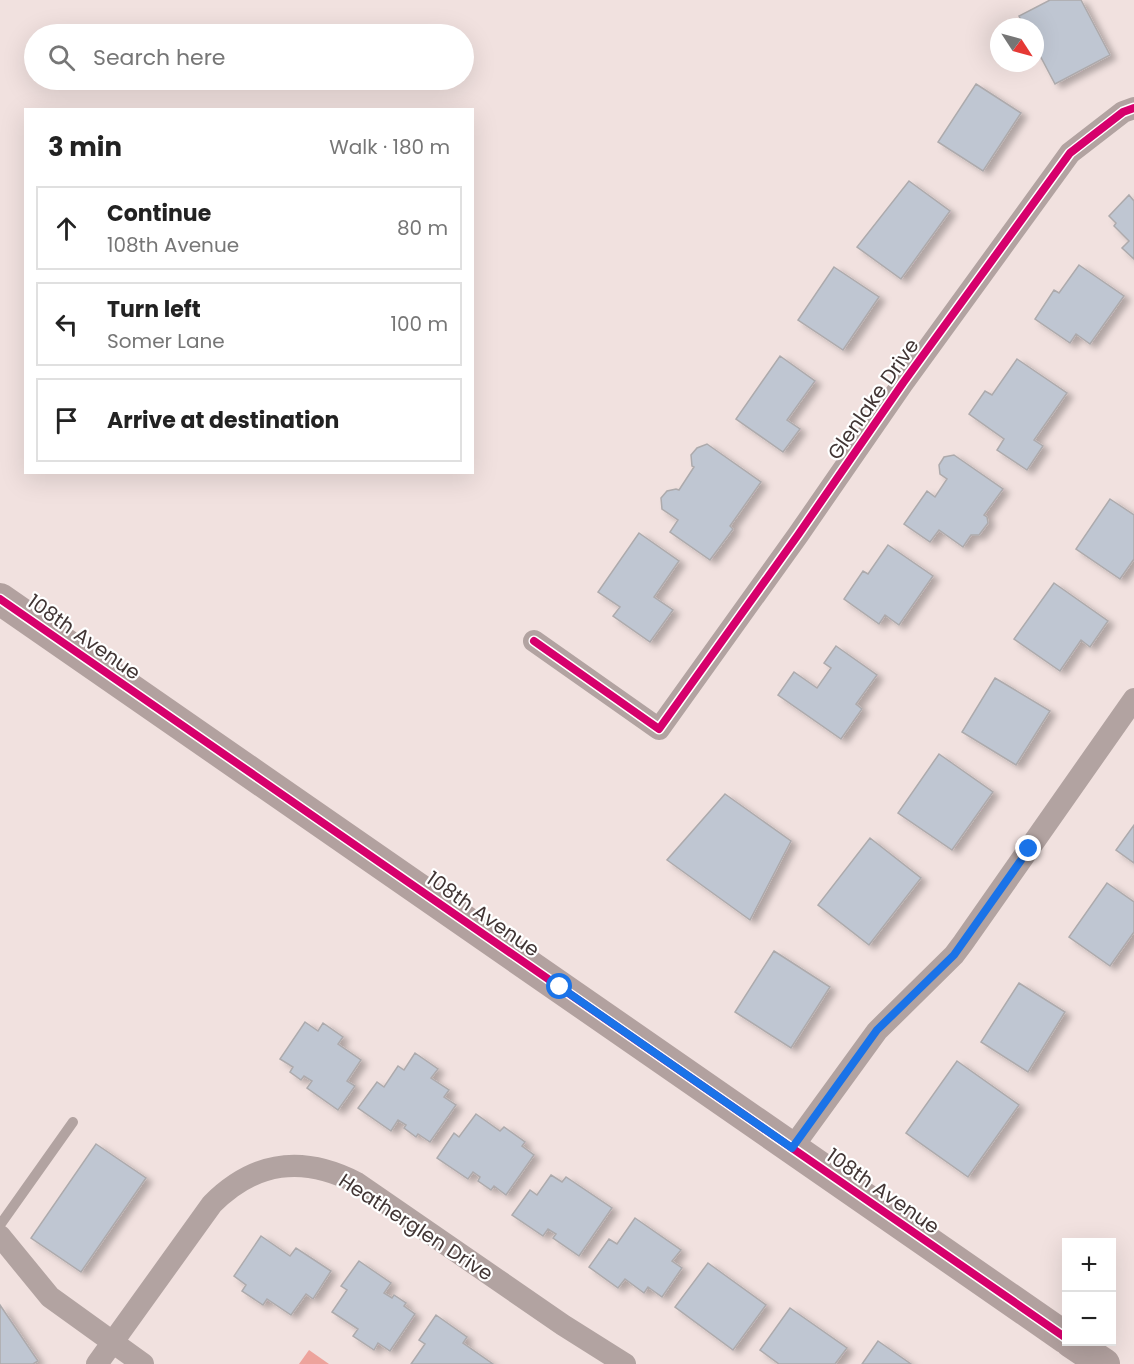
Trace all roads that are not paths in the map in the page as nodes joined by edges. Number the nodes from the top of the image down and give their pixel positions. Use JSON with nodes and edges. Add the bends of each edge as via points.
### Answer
{"nodes":[{"id":1,"x":1134,"y":108,"type":"edge"},
{"id":2,"x":0,"y":599,"type":"edge"},
{"id":3,"x":534,"y":641,"type":"dead end"},
{"id":4,"x":1134,"y":699,"type":"edge"},
{"id":5,"x":73,"y":1122,"type":"dead end"},
{"id":6,"x":792,"y":1148,"type":"junction"},
{"id":7,"x":0,"y":1225,"type":"edge"},
{"id":8,"x":0,"y":1236,"type":"edge"},
{"id":9,"x":1062,"y":1335,"type":"edge"},
{"id":10,"x":112,"y":1343,"type":"junction"},
{"id":11,"x":1078,"y":1346,"type":"edge"},
{"id":12,"x":97,"y":1364,"type":"edge"},
{"id":13,"x":143,"y":1364,"type":"edge"},
{"id":14,"x":625,"y":1364,"type":"edge"},
{"id":15,"x":1104,"y":1364,"type":"edge"}],
"edges":[{"from":1,"to":3,"type":"street","name":"Glenlake Drive","via":[[1123,112],[1070,153],[659,729]]},
{"from":2,"to":6,"type":"street","name":"108th Avenue"},
{"from":4,"to":6,"type":"street","via":[[954,955],[877,1030]]},
{"from":5,"to":7,"type":"lane"},
{"from":6,"to":9,"type":"street","name":"108th Avenue"},
{"from":8,"to":10,"type":"street","via":[[50,1297]]},
{"from":10,"to":12,"type":"street","name":"Heatherglen Drive"},
{"from":10,"to":13,"type":"street"},
{"from":10,"to":14,"type":"street","name":"Heatherglen Drive","via":[[225,1191],[258,1172],[291,1165],[326,1169],[357,1183]]},
{"from":11,"to":15,"type":"street"}]}
